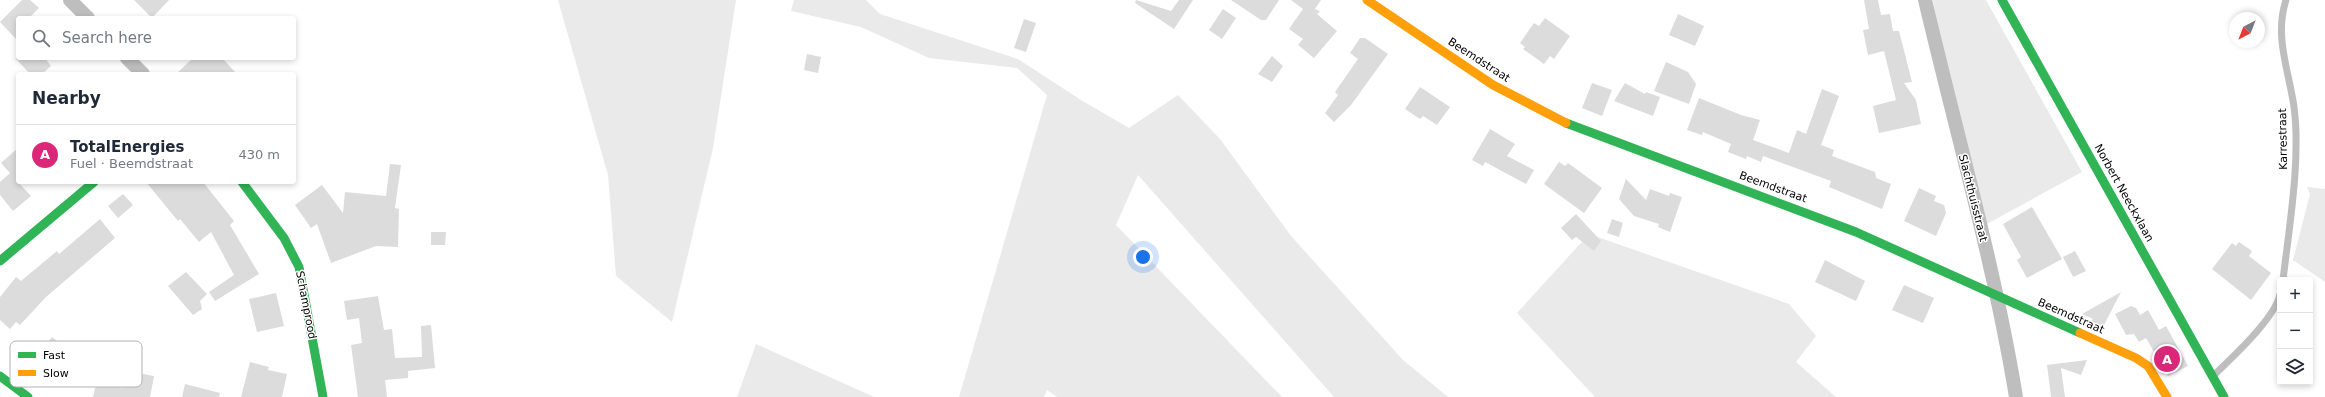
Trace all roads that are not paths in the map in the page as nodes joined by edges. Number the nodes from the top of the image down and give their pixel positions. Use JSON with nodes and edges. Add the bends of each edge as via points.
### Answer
{"nodes":[{"id":1,"x":70,"y":0,"type":"edge"},
{"id":2,"x":1367,"y":0,"type":"edge"},
{"id":3,"x":1925,"y":0,"type":"edge"},
{"id":4,"x":2002,"y":0,"type":"edge"},
{"id":5,"x":2286,"y":0,"type":"edge"},
{"id":6,"x":86,"y":16,"type":"edge"},
{"id":7,"x":129,"y":60,"type":"edge"},
{"id":8,"x":141,"y":72,"type":"edge"},
{"id":9,"x":92,"y":184,"type":"edge"},
{"id":10,"x":244,"y":184,"type":"edge"},
{"id":11,"x":0,"y":261,"type":"edge"},
{"id":12,"x":2283,"y":277,"type":"edge"},
{"id":13,"x":1997,"y":294,"type":"junction"},
{"id":14,"x":2277,"y":303,"type":"edge"},
{"id":15,"x":0,"y":376,"type":"edge"},
{"id":16,"x":2213,"y":377,"type":"junction"},
{"id":17,"x":10,"y":384,"type":"edge"},
{"id":18,"x":15,"y":387,"type":"edge"},
{"id":19,"x":2218,"y":395,"type":"edge"},
{"id":20,"x":28,"y":397,"type":"edge"},
{"id":21,"x":324,"y":397,"type":"edge"},
{"id":22,"x":2016,"y":397,"type":"edge"},
{"id":23,"x":2167,"y":397,"type":"edge"}],
"edges":[{"from":1,"to":6,"type":"street"},
{"from":2,"to":13,"type":"street","name":"Beemdstraat","via":[[1493,85],[1576,128],[1856,232]]},
{"from":3,"to":13,"type":"street","name":"Slachthuisstraat"},
{"from":4,"to":16,"type":"street","name":"Norbert Neeckxlaan"},
{"from":5,"to":12,"type":"lane","name":"Karrestraat","via":[[2281,17],[2285,67],[2294,107],[2296,160]]},
{"from":7,"to":8,"type":"street"},
{"from":9,"to":11,"type":"street"},
{"from":10,"to":21,"type":"street","name":"Schamprood","via":[[284,238],[299,267]]},
{"from":13,"to":22,"type":"street","name":"Slachthuisstraat"},
{"from":13,"to":23,"type":"street","name":"Beemdstraat","via":[[2136,358],[2148,366]]},
{"from":14,"to":16,"type":"lane","via":[[2243,347]]},
{"from":15,"to":17,"type":"street"},
{"from":16,"to":19,"type":"street","name":"Norbert Neeckxlaan"},
{"from":18,"to":20,"type":"street"}]}
